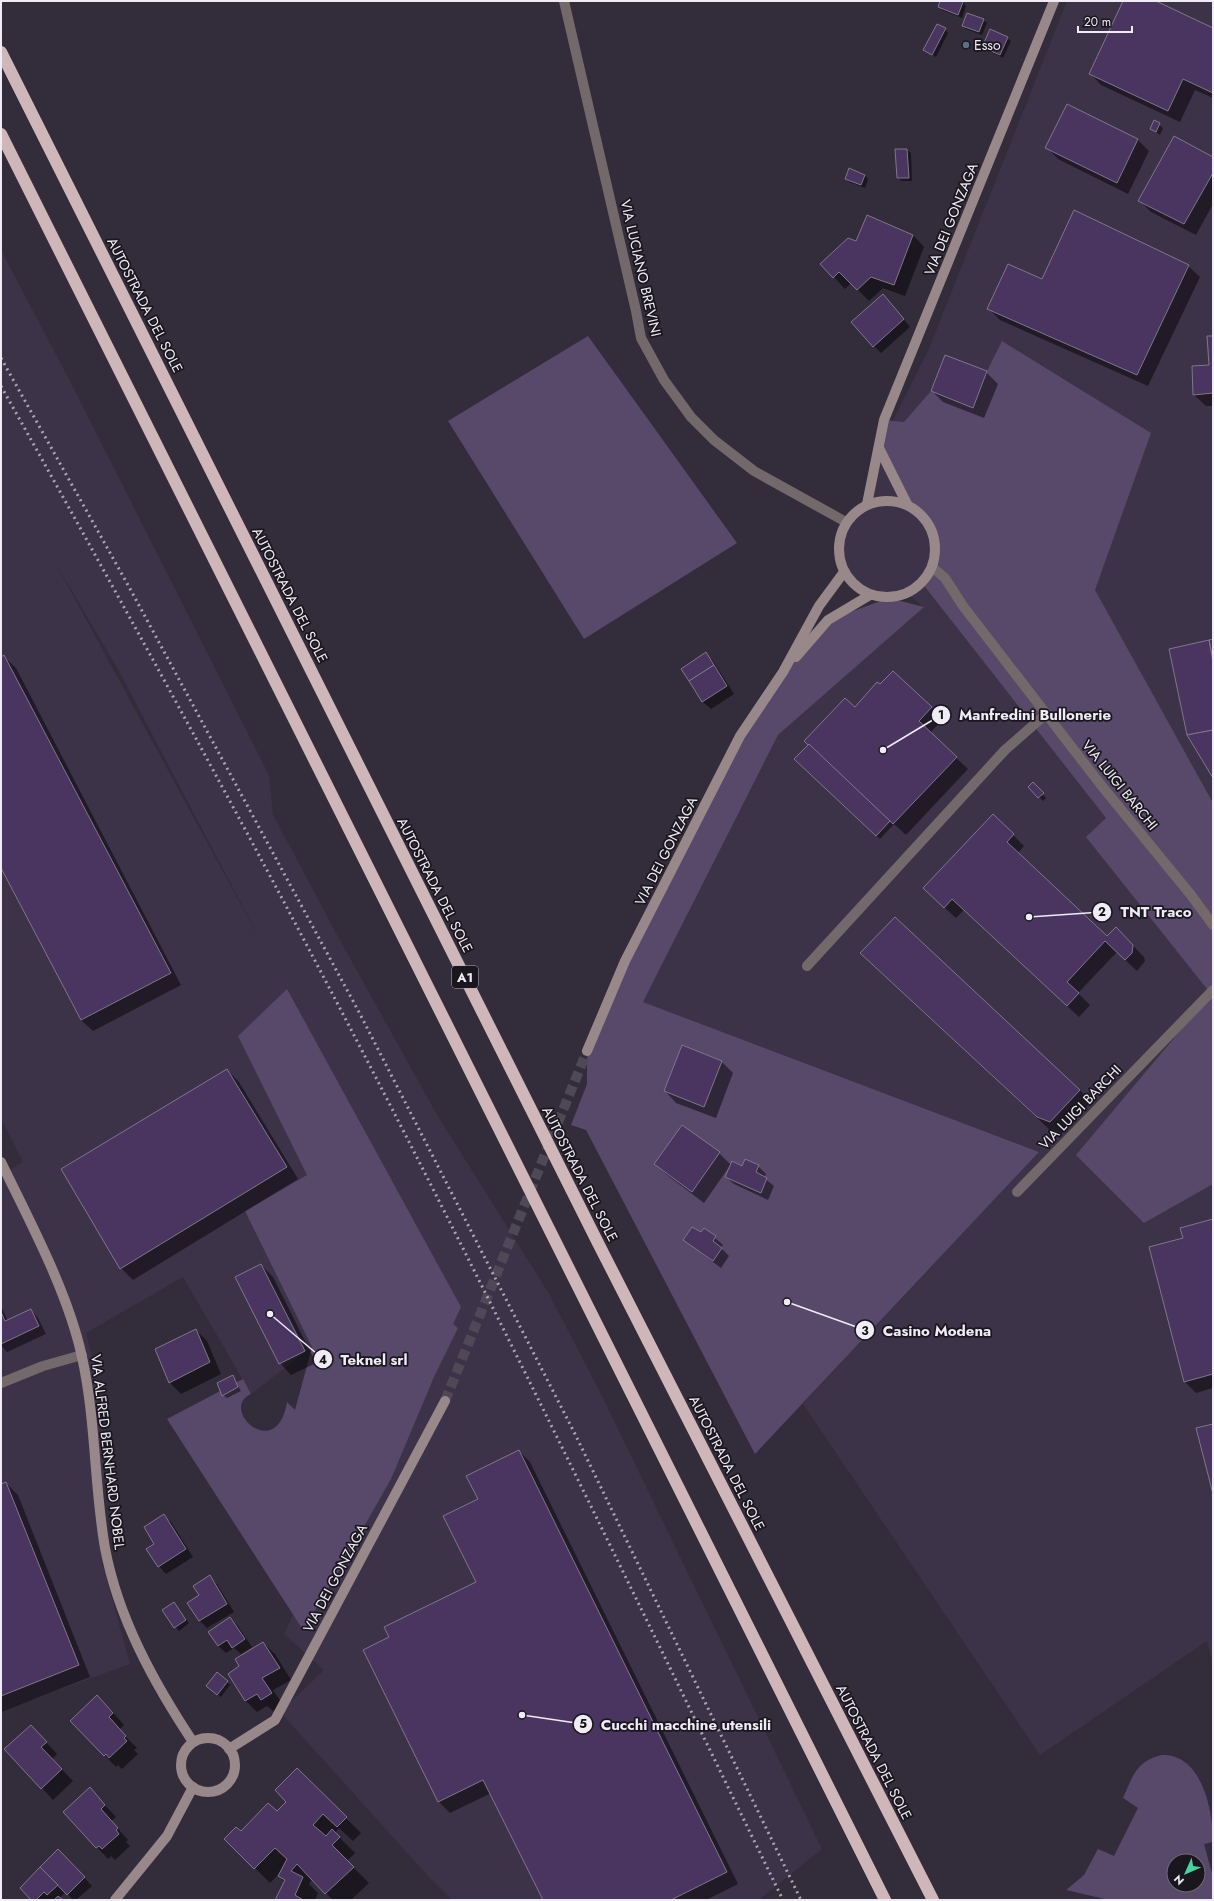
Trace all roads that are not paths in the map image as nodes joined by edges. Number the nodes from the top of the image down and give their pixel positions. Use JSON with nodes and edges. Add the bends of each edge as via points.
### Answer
{"nodes":[{"id":1,"x":564,"y":1,"type":"edge"},
{"id":2,"x":1054,"y":1,"type":"edge"},
{"id":3,"x":1,"y":52,"type":"edge"},
{"id":4,"x":1,"y":134,"type":"edge"},
{"id":5,"x":879,"y":448,"type":"junction"},
{"id":6,"x":867,"y":504,"type":"junction"},
{"id":7,"x":907,"y":504,"type":"junction"},
{"id":8,"x":846,"y":522,"type":"junction"},
{"id":9,"x":932,"y":567,"type":"junction"},
{"id":10,"x":844,"y":572,"type":"junction"},
{"id":11,"x":870,"y":595,"type":"junction"},
{"id":12,"x":783,"y":672,"type":"junction"},
{"id":13,"x":1046,"y":714,"type":"junction"},
{"id":14,"x":1213,"y":925,"type":"edge"},
{"id":15,"x":807,"y":966,"type":"dead end"},
{"id":16,"x":1213,"y":990,"type":"edge"},
{"id":17,"x":587,"y":1051,"type":"tunnel mouth"},
{"id":18,"x":1,"y":1162,"type":"edge"},
{"id":19,"x":1017,"y":1192,"type":"dead end"},
{"id":20,"x":82,"y":1355,"type":"junction"},
{"id":21,"x":1,"y":1383,"type":"edge"},
{"id":22,"x":445,"y":1402,"type":"tunnel mouth"},
{"id":23,"x":193,"y":1742,"type":"junction"},
{"id":24,"x":229,"y":1749,"type":"junction"},
{"id":25,"x":193,"y":1787,"type":"junction"},
{"id":26,"x":115,"y":1900,"type":"edge"},
{"id":27,"x":885,"y":1900,"type":"edge"},
{"id":28,"x":933,"y":1900,"type":"edge"}],
"edges":[{"from":1,"to":8,"type":"street","name":"VIA LUCIANO BREVINI","via":[[641,338],[664,380],[691,418],[714,440],[754,471]]},
{"from":2,"to":5,"type":"main road","name":"VIA DEI GONZAGA","via":[[884,420]]},
{"from":3,"to":28,"type":"highway","name":"AUTOSTRADA DEL SOLE","number":"A1","via":[[593,1234]]},
{"from":4,"to":27,"type":"highway","number":"A1"},
{"from":5,"to":6,"type":"main road","name":"VIA DEI GONZAGA"},
{"from":5,"to":7,"type":"main road"},
{"from":6,"to":7,"type":"main road","via":[[880,500]]},
{"from":6,"to":8,"type":"main road"},
{"from":7,"to":9,"type":"main road","via":[[926,520],[935,543]]},
{"from":8,"to":10,"type":"main road","via":[[838,557]]},
{"from":9,"to":11,"type":"main road","via":[[922,583],[907,593],[889,598]]},
{"from":9,"to":13,"type":"street","name":"VIA LUIGI BARCHI","via":[[945,578]]},
{"from":10,"to":11,"type":"main road","via":[[860,590]]},
{"from":10,"to":12,"type":"main road","name":"VIA DEI GONZAGA","via":[[819,606]]},
{"from":11,"to":12,"type":"main road","name":"VIA DEI GONZAGA","via":[[828,620]]},
{"from":12,"to":17,"type":"main road","name":"VIA DEI GONZAGA","via":[[740,736],[625,961]]},
{"from":13,"to":14,"type":"street","name":"VIA LUIGI BARCHI"},
{"from":13,"to":15,"type":"street","via":[[1005,750]]},
{"from":16,"to":19,"type":"street","name":"VIA LUIGI BARCHI"},
{"from":18,"to":20,"type":"main road","name":"VIA ALFRED BERNHARD NOBEL","via":[[69,1312]]},
{"from":20,"to":21,"type":"street","via":[[44,1366]]},
{"from":20,"to":23,"type":"main road","name":"VIA ALFRED BERNHARD NOBEL","via":[[91,1412],[105,1547],[112,1577],[127,1622],[142,1653]]},
{"from":22,"to":24,"type":"main road","name":"VIA DEI GONZAGA","via":[[275,1720]]},
{"from":23,"to":24,"type":"main road","via":[[209,1738],[220,1741]]},
{"from":23,"to":25,"type":"main road","via":[[185,1752],[181,1764],[182,1773]]},
{"from":24,"to":25,"type":"main road","via":[[234,1758],[235,1769],[231,1779],[223,1787],[213,1791],[202,1791]]},
{"from":25,"to":26,"type":"main road","via":[[167,1836]]}]}
